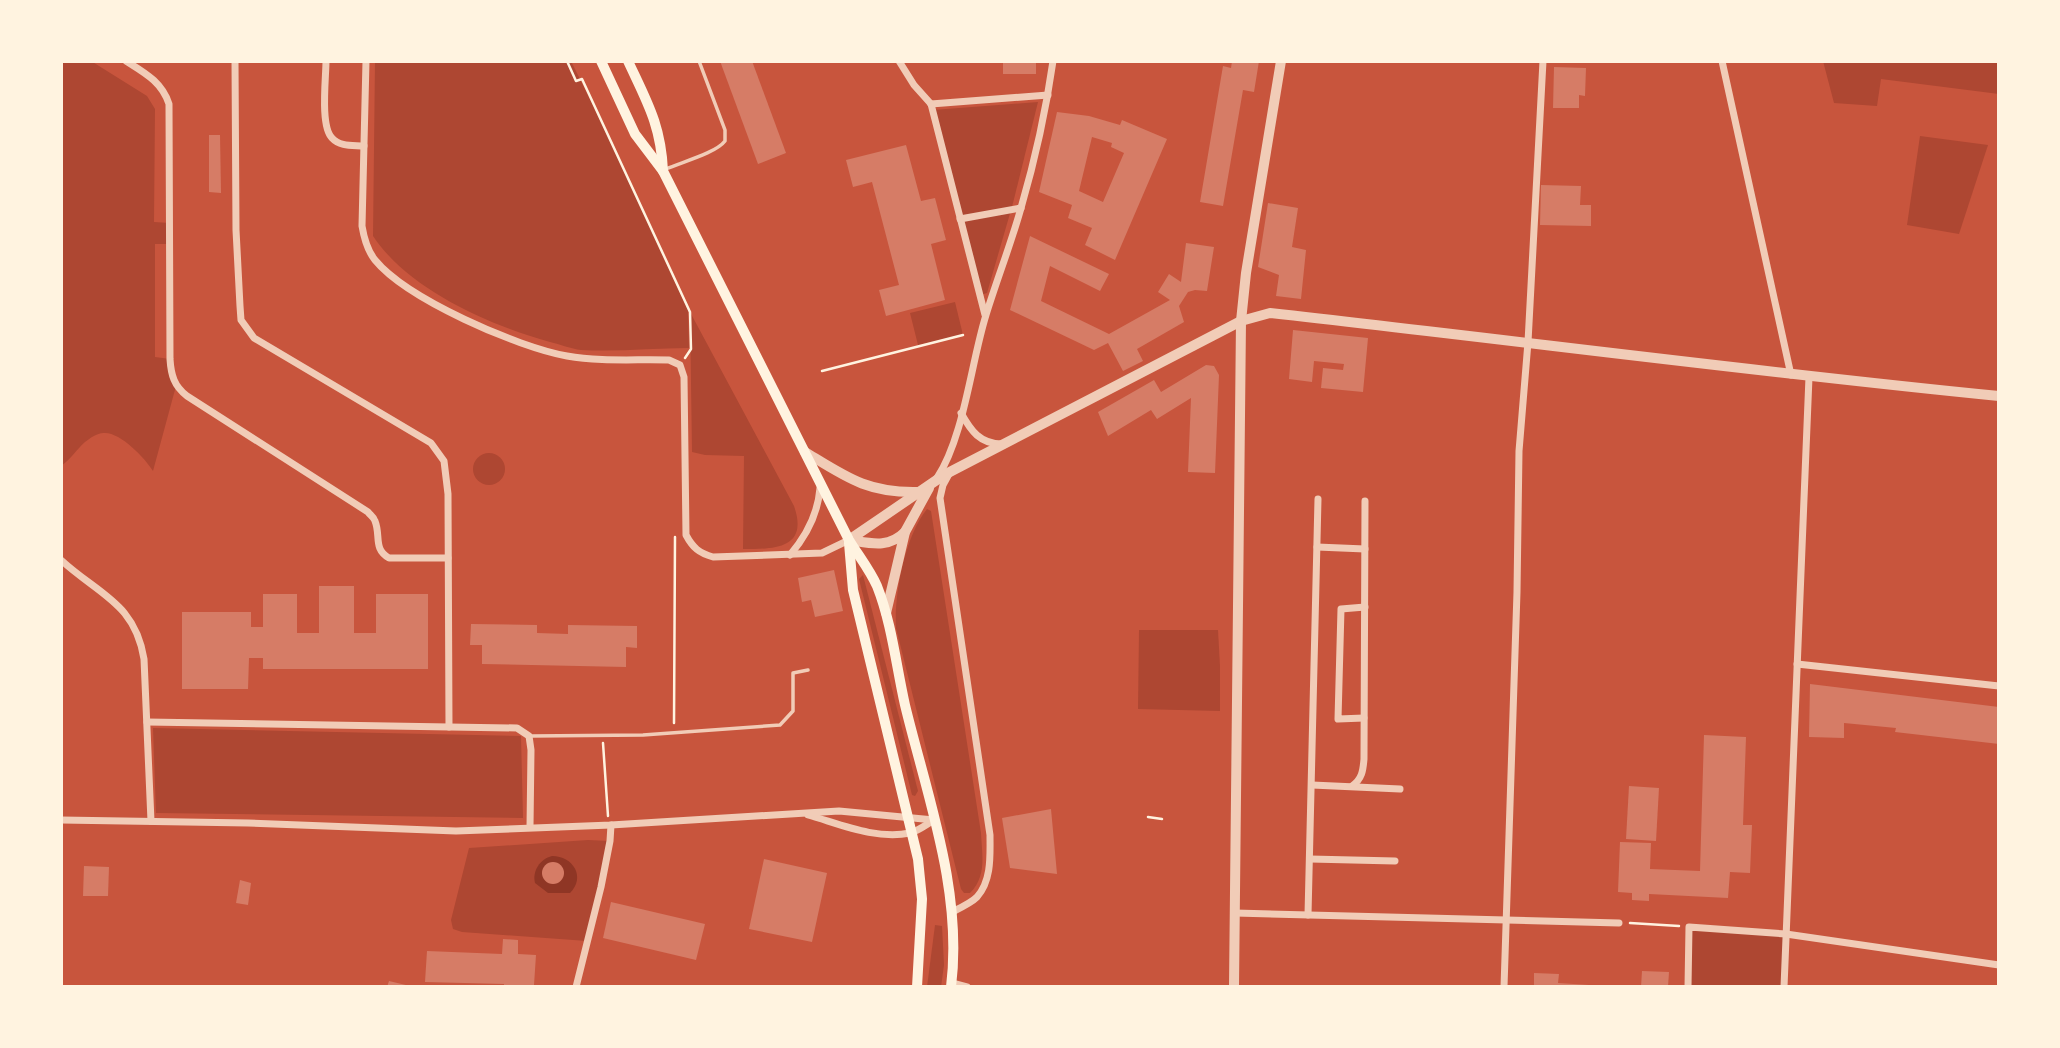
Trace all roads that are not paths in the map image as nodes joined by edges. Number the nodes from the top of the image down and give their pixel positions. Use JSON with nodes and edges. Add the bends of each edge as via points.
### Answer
{"nodes":[{"id":1,"x":126,"y":61,"type":"edge"},
{"id":2,"x":234,"y":61,"type":"edge"},
{"id":3,"x":326,"y":61,"type":"edge"},
{"id":4,"x":366,"y":61,"type":"edge"},
{"id":5,"x":601,"y":61,"type":"edge"},
{"id":6,"x":628,"y":61,"type":"edge"},
{"id":7,"x":699,"y":61,"type":"edge"},
{"id":8,"x":899,"y":61,"type":"edge"},
{"id":9,"x":1053,"y":61,"type":"edge"},
{"id":10,"x":1281,"y":61,"type":"edge"},
{"id":11,"x":1543,"y":61,"type":"edge"},
{"id":12,"x":1722,"y":61,"type":"edge"},
{"id":13,"x":1048,"y":94,"type":"junction"},
{"id":14,"x":931,"y":104,"type":"junction"},
{"id":15,"x":364,"y":146,"type":"junction"},
{"id":16,"x":663,"y":171,"type":"junction"},
{"id":17,"x":1021,"y":208,"type":"junction"},
{"id":18,"x":960,"y":219,"type":"junction"},
{"id":19,"x":985,"y":316,"type":"junction"},
{"id":20,"x":1241,"y":321,"type":"junction"},
{"id":21,"x":1528,"y":342,"type":"junction"},
{"id":22,"x":1791,"y":375,"type":"junction"},
{"id":23,"x":1810,"y":377,"type":"junction"},
{"id":24,"x":1999,"y":396,"type":"edge"},
{"id":25,"x":961,"y":413,"type":"junction"},
{"id":26,"x":1002,"y":444,"type":"junction"},
{"id":27,"x":805,"y":452,"type":"junction"},
{"id":28,"x":952,"y":471,"type":"junction"},
{"id":29,"x":934,"y":482,"type":"junction"},
{"id":30,"x":821,"y":485,"type":"junction"},
{"id":31,"x":918,"y":492,"type":"junction"},
{"id":32,"x":1318,"y":499,"type":"dead end"},
{"id":33,"x":1365,"y":501,"type":"dead end"},
{"id":34,"x":905,"y":532,"type":"junction"},
{"id":35,"x":849,"y":540,"type":"junction"},
{"id":36,"x":1317,"y":547,"type":"junction"},
{"id":37,"x":1365,"y":549,"type":"junction"},
{"id":38,"x":789,"y":555,"type":"junction"},
{"id":39,"x":448,"y":558,"type":"junction"},
{"id":40,"x":61,"y":560,"type":"edge"},
{"id":41,"x":1365,"y":607,"type":"junction"},
{"id":42,"x":886,"y":613,"type":"junction"},
{"id":43,"x":1797,"y":664,"type":"junction"},
{"id":44,"x":808,"y":670,"type":"dead end"},
{"id":45,"x":1999,"y":686,"type":"edge"},
{"id":46,"x":1364,"y":718,"type":"junction"},
{"id":47,"x":147,"y":722,"type":"junction"},
{"id":48,"x":449,"y":727,"type":"junction"},
{"id":49,"x":529,"y":736,"type":"junction"},
{"id":50,"x":1311,"y":785,"type":"junction"},
{"id":51,"x":1352,"y":786,"type":"junction"},
{"id":52,"x":1400,"y":789,"type":"dead end"},
{"id":53,"x":804,"y":814,"type":"junction"},
{"id":54,"x":909,"y":817,"type":"junction"},
{"id":55,"x":61,"y":820,"type":"edge"},
{"id":56,"x":934,"y":820,"type":"junction"},
{"id":57,"x":151,"y":821,"type":"junction"},
{"id":58,"x":611,"y":825,"type":"junction"},
{"id":59,"x":530,"y":827,"type":"junction"},
{"id":60,"x":912,"y":832,"type":"junction"},
{"id":61,"x":1310,"y":859,"type":"junction"},
{"id":62,"x":1395,"y":861,"type":"dead end"},
{"id":63,"x":952,"y":912,"type":"junction"},
{"id":64,"x":1235,"y":913,"type":"junction"},
{"id":65,"x":1308,"y":915,"type":"junction"},
{"id":66,"x":1506,"y":920,"type":"junction"},
{"id":67,"x":1619,"y":923,"type":"road end"},
{"id":68,"x":1786,"y":934,"type":"junction"},
{"id":69,"x":1999,"y":965,"type":"edge"},
{"id":70,"x":952,"y":985,"type":"edge"},
{"id":71,"x":576,"y":987,"type":"edge"},
{"id":72,"x":917,"y":987,"type":"edge"},
{"id":73,"x":967,"y":987,"type":"edge"},
{"id":74,"x":1234,"y":987,"type":"edge"},
{"id":75,"x":1504,"y":987,"type":"edge"},
{"id":76,"x":1688,"y":987,"type":"edge"},
{"id":77,"x":1784,"y":987,"type":"edge"}],
"edges":[{"from":1,"to":39,"type":"street","via":[[153,78],[169,104],[170,359],[176,386],[368,512],[375,521],[382,554],[389,558]]},
{"from":2,"to":39,"type":"street","via":[[241,320],[254,338],[438,451],[447,476]]},
{"from":3,"to":15,"type":"street","via":[[326,127],[343,145]]},
{"from":4,"to":15,"type":"street"},
{"from":5,"to":16,"type":"main road","via":[[635,134]]},
{"from":6,"to":16,"type":"main road","via":[[656,122]]},
{"from":7,"to":16,"type":"lane","via":[[727,134],[722,146],[710,153]]},
{"from":8,"to":14,"type":"street"},
{"from":9,"to":13,"type":"street"},
{"from":10,"to":20,"type":"street"},
{"from":11,"to":21,"type":"street"},
{"from":12,"to":22,"type":"street"},
{"from":13,"to":14,"type":"street"},
{"from":13,"to":17,"type":"street"},
{"from":14,"to":18,"type":"street"},
{"from":15,"to":38,"type":"street","via":[[362,226],[365,242],[384,270],[446,310],[563,355],[669,360],[680,365],[684,377],[686,535],[700,553],[713,557]]},
{"from":16,"to":27,"type":"main road"},
{"from":17,"to":18,"type":"street"},
{"from":17,"to":19,"type":"street"},
{"from":18,"to":19,"type":"street"},
{"from":19,"to":25,"type":"street"},
{"from":20,"to":21,"type":"street","via":[[1270,313]]},
{"from":20,"to":26,"type":"street"},
{"from":20,"to":64,"type":"street"},
{"from":21,"to":22,"type":"street"},
{"from":21,"to":66,"type":"street","via":[[1519,451]]},
{"from":22,"to":23,"type":"street"},
{"from":23,"to":24,"type":"street"},
{"from":23,"to":43,"type":"street"},
{"from":25,"to":26,"type":"street","via":[[977,437]]},
{"from":25,"to":29,"type":"street","via":[[946,462]]},
{"from":26,"to":28,"type":"street"},
{"from":27,"to":30,"type":"main road"},
{"from":27,"to":31,"type":"street","via":[[863,486]]},
{"from":28,"to":29,"type":"street"},
{"from":28,"to":63,"type":"street","via":[[940,498],[990,835],[990,861],[986,882],[976,898]]},
{"from":29,"to":31,"type":"street"},
{"from":29,"to":34,"type":"street"},
{"from":30,"to":35,"type":"main road"},
{"from":30,"to":38,"type":"street","via":[[807,534]]},
{"from":31,"to":35,"type":"street"},
{"from":32,"to":36,"type":"street"},
{"from":33,"to":37,"type":"street"},
{"from":34,"to":35,"type":"street","via":[[884,544]]},
{"from":34,"to":42,"type":"street"},
{"from":35,"to":38,"type":"street","via":[[821,553]]},
{"from":35,"to":42,"type":"main road","via":[[875,583]]},
{"from":35,"to":54,"type":"main road","via":[[853,590]]},
{"from":36,"to":37,"type":"street"},
{"from":36,"to":50,"type":"street"},
{"from":37,"to":41,"type":"street"},
{"from":39,"to":48,"type":"street"},
{"from":40,"to":47,"type":"street","via":[[128,615],[141,639]]},
{"from":41,"to":46,"type":"street"},
{"from":41,"to":46,"type":"street","via":[[1340,609],[1338,719]]},
{"from":42,"to":56,"type":"main road"},
{"from":43,"to":45,"type":"street"},
{"from":43,"to":68,"type":"street"},
{"from":44,"to":49,"type":"lane","via":[[793,673],[793,711],[780,725]]},
{"from":46,"to":51,"type":"street","via":[[1363,771]]},
{"from":47,"to":48,"type":"street"},
{"from":47,"to":57,"type":"street"},
{"from":48,"to":49,"type":"street","via":[[517,729]]},
{"from":49,"to":59,"type":"street"},
{"from":50,"to":51,"type":"street"},
{"from":50,"to":61,"type":"street"},
{"from":51,"to":52,"type":"street"},
{"from":53,"to":54,"type":"street","via":[[839,811]]},
{"from":53,"to":58,"type":"street"},
{"from":53,"to":60,"type":"street","via":[[867,832]]},
{"from":54,"to":56,"type":"street"},
{"from":54,"to":60,"type":"main road"},
{"from":55,"to":57,"type":"street"},
{"from":56,"to":60,"type":"street"},
{"from":56,"to":63,"type":"main road"},
{"from":57,"to":59,"type":"street","via":[[457,831]]},
{"from":58,"to":59,"type":"street"},
{"from":58,"to":71,"type":"street"},
{"from":60,"to":72,"type":"main road","via":[[922,899]]},
{"from":61,"to":62,"type":"street"},
{"from":61,"to":65,"type":"street"},
{"from":63,"to":70,"type":"main road"},
{"from":64,"to":65,"type":"street"},
{"from":64,"to":74,"type":"street"},
{"from":65,"to":66,"type":"street"},
{"from":66,"to":67,"type":"street"},
{"from":66,"to":75,"type":"street"},
{"from":68,"to":69,"type":"street"},
{"from":68,"to":76,"type":"street","via":[[1689,927]]},
{"from":68,"to":77,"type":"street"},
{"from":70,"to":73,"type":"street"}]}
